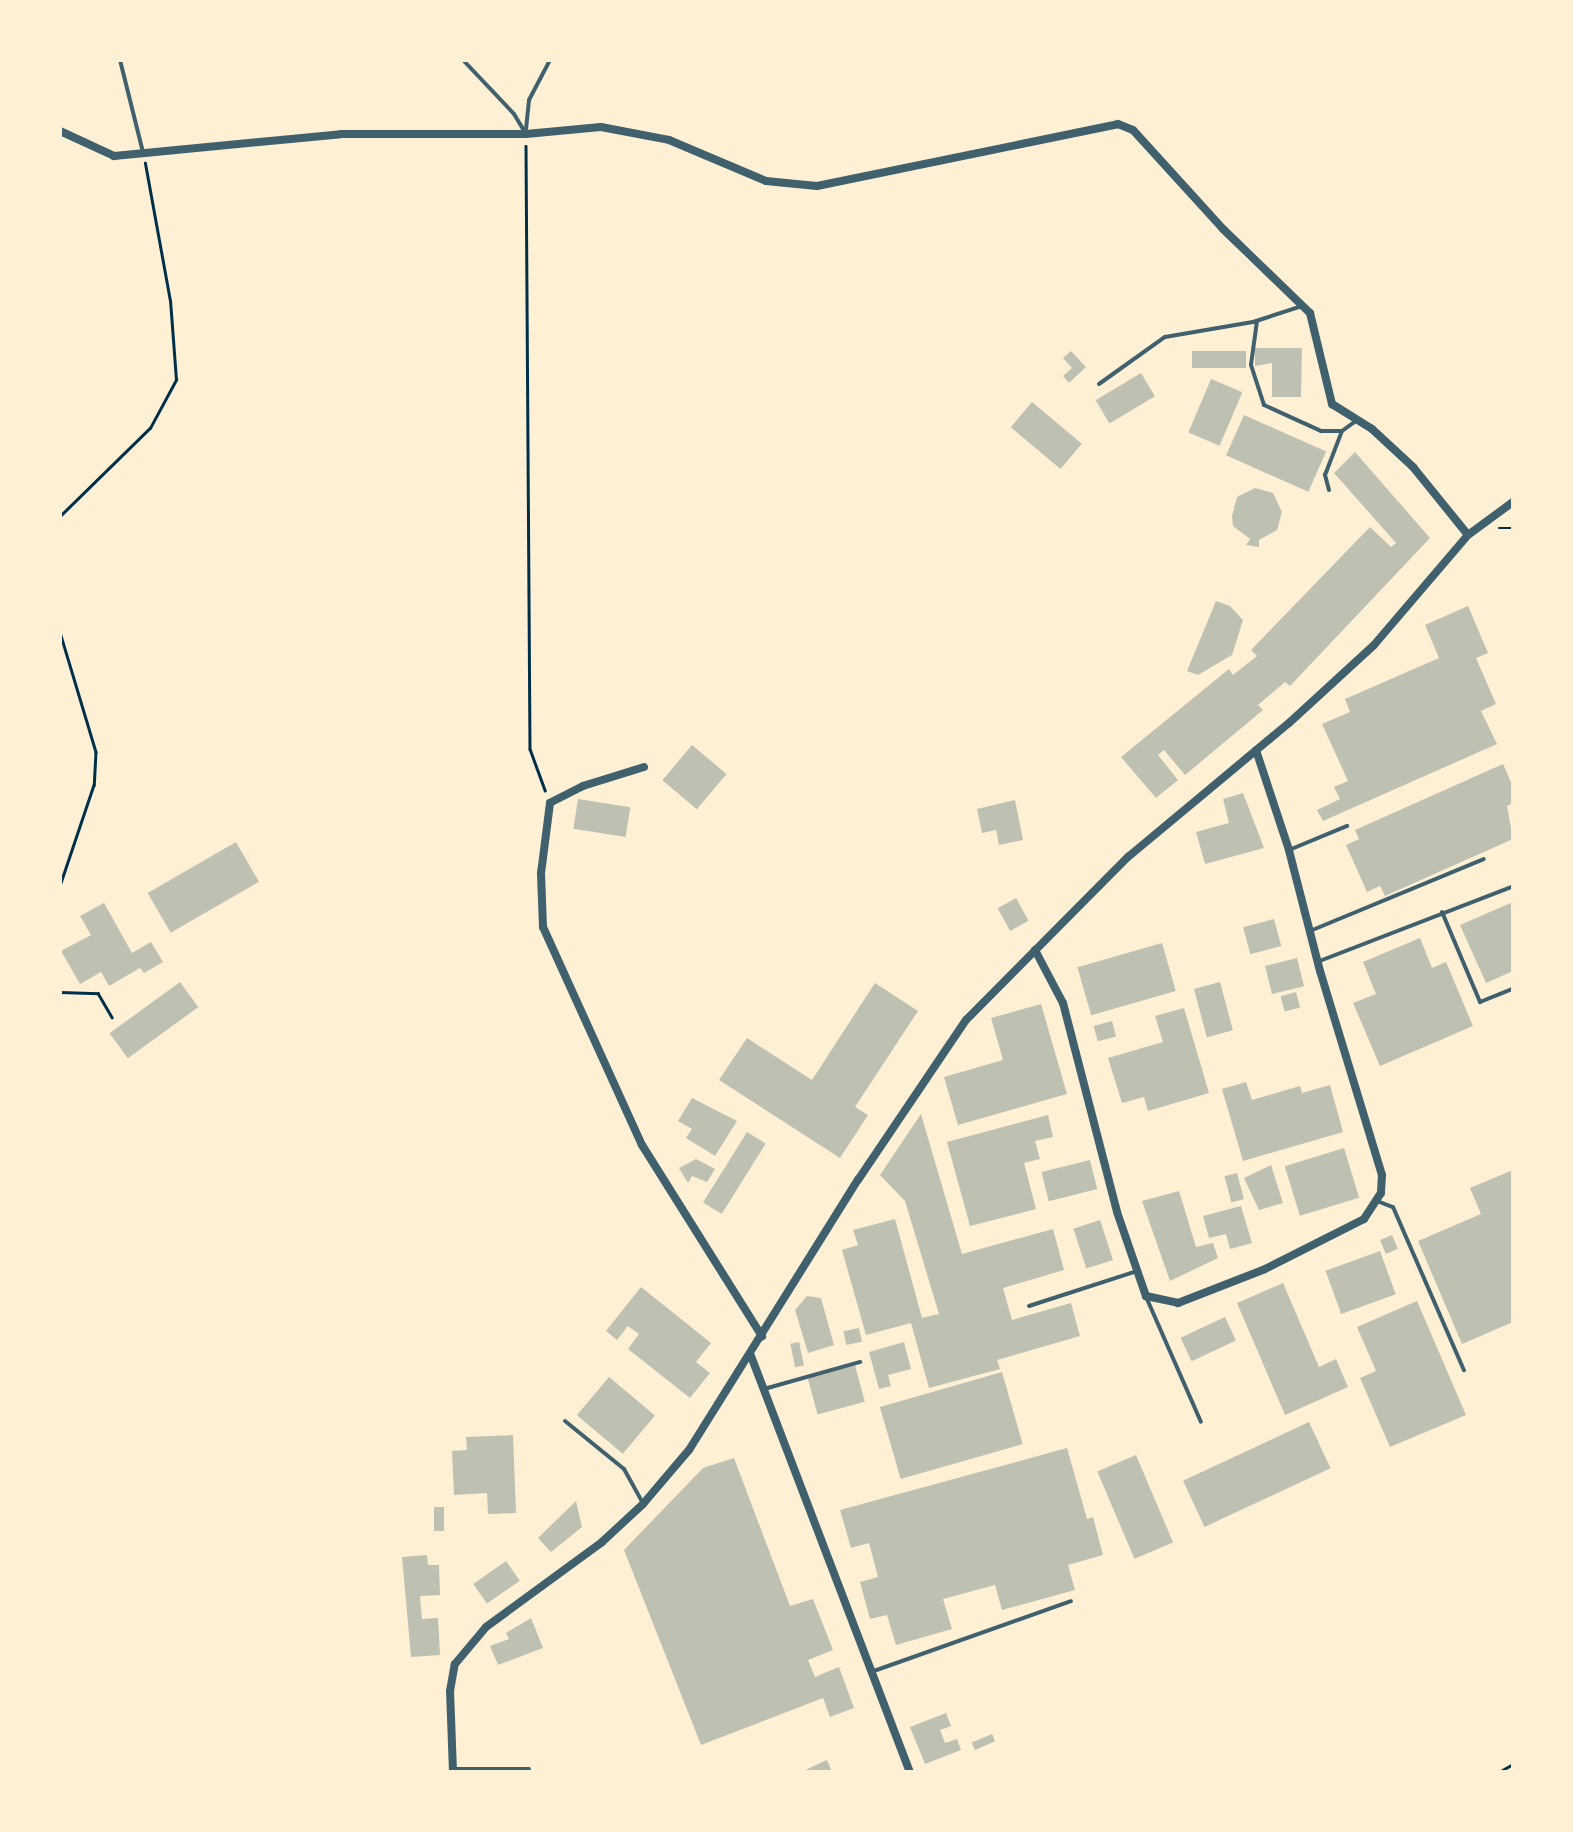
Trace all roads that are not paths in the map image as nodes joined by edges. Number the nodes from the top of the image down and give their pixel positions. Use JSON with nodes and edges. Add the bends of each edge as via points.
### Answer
{"nodes":[{"id":1,"x":120,"y":60,"type":"edge"},
{"id":2,"x":462,"y":60,"type":"edge"},
{"id":3,"x":550,"y":60,"type":"edge"},
{"id":4,"x":60,"y":131,"type":"edge"},
{"id":5,"x":526,"y":134,"type":"junction"},
{"id":6,"x":143,"y":152,"type":"junction"},
{"id":7,"x":1302,"y":306,"type":"junction"},
{"id":8,"x":1258,"y":321,"type":"junction"},
{"id":9,"x":1099,"y":384,"type":"dead end"},
{"id":10,"x":1358,"y":419,"type":"junction"},
{"id":11,"x":1342,"y":431,"type":"junction"},
{"id":12,"x":1329,"y":490,"type":"dead end"},
{"id":13,"x":1513,"y":502,"type":"edge"},
{"id":14,"x":1468,"y":535,"type":"junction"},
{"id":15,"x":1256,"y":750,"type":"junction"},
{"id":16,"x":644,"y":767,"type":"dead end"},
{"id":17,"x":1347,"y":826,"type":"dead end"},
{"id":18,"x":1289,"y":850,"type":"junction"},
{"id":19,"x":1484,"y":859,"type":"dead end"},
{"id":20,"x":1511,"y":886,"type":"edge"},
{"id":21,"x":1442,"y":912,"type":"junction"},
{"id":22,"x":1310,"y":932,"type":"junction"},
{"id":23,"x":1035,"y":950,"type":"junction"},
{"id":24,"x":1318,"y":962,"type":"junction"},
{"id":25,"x":1513,"y":989,"type":"edge"},
{"id":26,"x":1377,"y":1201,"type":"junction"},
{"id":27,"x":1137,"y":1272,"type":"junction"},
{"id":28,"x":1146,"y":1296,"type":"junction"},
{"id":29,"x":1030,"y":1306,"type":"dead end"},
{"id":30,"x":762,"y":1336,"type":"junction"},
{"id":31,"x":752,"y":1356,"type":"junction"},
{"id":32,"x":860,"y":1362,"type":"dead end"},
{"id":33,"x":1464,"y":1370,"type":"dead end"},
{"id":34,"x":764,"y":1389,"type":"junction"},
{"id":35,"x":565,"y":1421,"type":"dead end"},
{"id":36,"x":1201,"y":1422,"type":"dead end"},
{"id":37,"x":643,"y":1504,"type":"junction"},
{"id":38,"x":1071,"y":1601,"type":"dead end"},
{"id":39,"x":872,"y":1672,"type":"junction"},
{"id":40,"x":529,"y":1769,"type":"dead end"},
{"id":41,"x":453,"y":1771,"type":"edge"},
{"id":42,"x":910,"y":1772,"type":"edge"}],
"edges":[{"from":1,"to":6,"type":"lane"},
{"from":2,"to":5,"type":"lane"},
{"from":3,"to":5,"type":"lane","via":[[529,100]]},
{"from":4,"to":6,"type":"street","via":[[114,156]]},
{"from":5,"to":6,"type":"street","via":[[341,134]]},
{"from":5,"to":7,"type":"street","via":[[602,128],[669,140],[766,181],[817,186],[1118,124],[1134,130]]},
{"from":7,"to":8,"type":"lane"},
{"from":7,"to":10,"type":"street","via":[[1310,313],[1332,404]]},
{"from":8,"to":9,"type":"lane","via":[[1165,337]]},
{"from":8,"to":11,"type":"lane","via":[[1251,364],[1264,405],[1321,431]]},
{"from":10,"to":11,"type":"lane"},
{"from":10,"to":14,"type":"street","via":[[1414,467]]},
{"from":11,"to":12,"type":"lane","via":[[1324,475]]},
{"from":13,"to":14,"type":"street"},
{"from":14,"to":15,"type":"street","via":[[1374,645]]},
{"from":15,"to":18,"type":"street"},
{"from":15,"to":23,"type":"street","via":[[1128,857]]},
{"from":16,"to":30,"type":"street","via":[[550,803],[540,873],[543,926],[642,1145]]},
{"from":17,"to":18,"type":"lane"},
{"from":18,"to":22,"type":"street"},
{"from":19,"to":22,"type":"lane"},
{"from":20,"to":21,"type":"lane"},
{"from":21,"to":24,"type":"lane"},
{"from":21,"to":25,"type":"lane","via":[[1480,1002]]},
{"from":22,"to":24,"type":"street"},
{"from":23,"to":27,"type":"street","via":[[1063,1003]]},
{"from":23,"to":30,"type":"street","via":[[952,1038]]},
{"from":24,"to":26,"type":"street","via":[[1382,1175]]},
{"from":26,"to":28,"type":"street","via":[[1364,1219],[1265,1269],[1178,1303]]},
{"from":26,"to":33,"type":"lane","via":[[1394,1207]]},
{"from":27,"to":28,"type":"street"},
{"from":27,"to":29,"type":"lane"},
{"from":28,"to":36,"type":"lane"},
{"from":30,"to":31,"type":"street"},
{"from":31,"to":34,"type":"street"},
{"from":31,"to":37,"type":"street","via":[[689,1450]]},
{"from":32,"to":34,"type":"lane"},
{"from":34,"to":39,"type":"street"},
{"from":35,"to":37,"type":"lane","via":[[624,1468]]},
{"from":37,"to":41,"type":"street","via":[[486,1627],[455,1664]]},
{"from":38,"to":39,"type":"lane"},
{"from":39,"to":42,"type":"street"},
{"from":40,"to":41,"type":"lane"}]}
